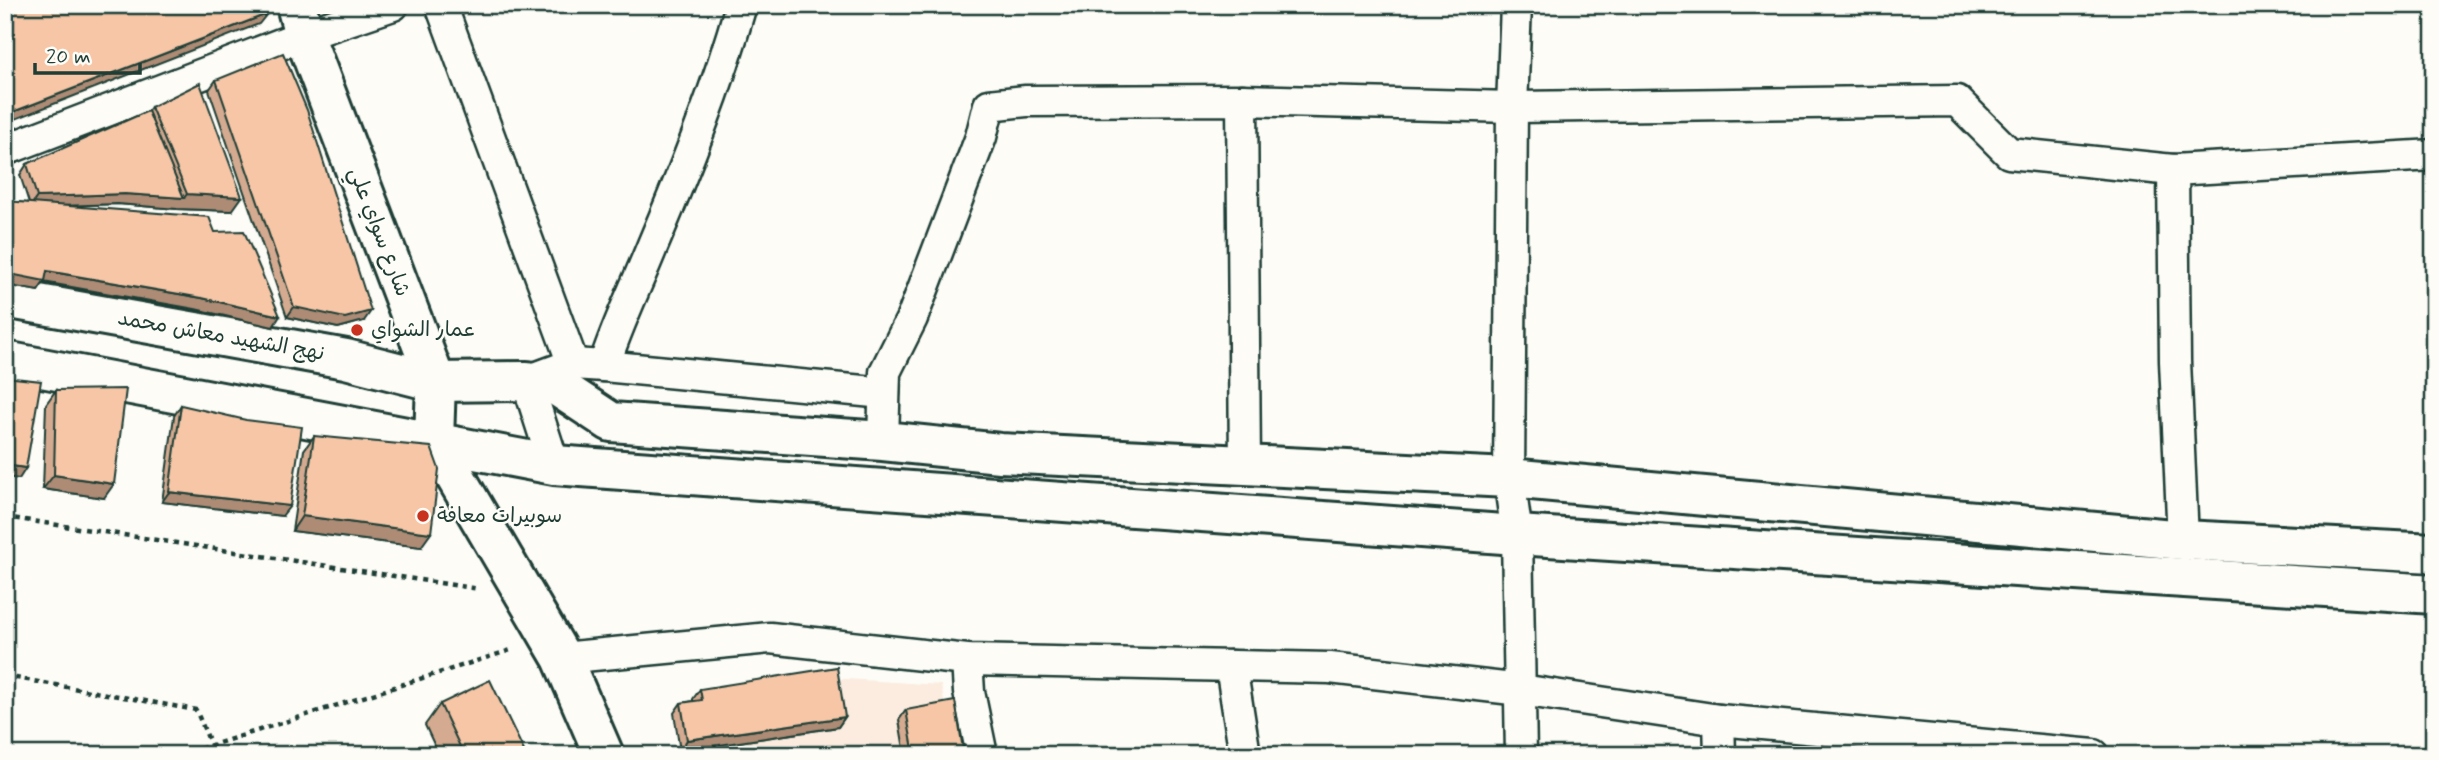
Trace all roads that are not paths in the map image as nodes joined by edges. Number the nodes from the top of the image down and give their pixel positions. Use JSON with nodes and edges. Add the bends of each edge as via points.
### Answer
{"nodes":[{"id":1,"x":393,"y":5,"type":"edge"},
{"id":2,"x":441,"y":5,"type":"edge"},
{"id":3,"x":741,"y":5,"type":"edge"},
{"id":4,"x":1516,"y":5,"type":"edge"},
{"id":5,"x":300,"y":20,"type":"edge"},
{"id":6,"x":1242,"y":100,"type":"junction"},
{"id":7,"x":1512,"y":107,"type":"junction"},
{"id":8,"x":5,"y":150,"type":"edge"},
{"id":9,"x":2434,"y":155,"type":"edge"},
{"id":10,"x":2173,"y":170,"type":"junction"},
{"id":11,"x":5,"y":298,"type":"edge"},
{"id":12,"x":5,"y":361,"type":"edge"},
{"id":13,"x":573,"y":364,"type":"junction"},
{"id":14,"x":604,"y":366,"type":"junction"},
{"id":15,"x":527,"y":381,"type":"junction"},
{"id":16,"x":436,"y":382,"type":"junction"},
{"id":17,"x":884,"y":393,"type":"junction"},
{"id":18,"x":434,"y":440,"type":"junction"},
{"id":19,"x":883,"y":441,"type":"junction"},
{"id":20,"x":554,"y":465,"type":"junction"},
{"id":21,"x":1244,"y":467,"type":"junction"},
{"id":22,"x":1509,"y":478,"type":"junction"},
{"id":23,"x":1517,"y":535,"type":"junction"},
{"id":24,"x":2183,"y":540,"type":"junction"},
{"id":25,"x":2434,"y":553,"type":"edge"},
{"id":26,"x":2434,"y":594,"type":"edge"},
{"id":27,"x":555,"y":648,"type":"junction"},
{"id":28,"x":967,"y":660,"type":"junction"},
{"id":29,"x":1231,"y":666,"type":"junction"},
{"id":30,"x":1521,"y":690,"type":"junction"},
{"id":31,"x":1719,"y":720,"type":"junction"},
{"id":32,"x":604,"y":755,"type":"edge"},
{"id":33,"x":982,"y":755,"type":"edge"},
{"id":34,"x":1245,"y":755,"type":"edge"},
{"id":35,"x":1521,"y":755,"type":"edge"},
{"id":36,"x":1720,"y":755,"type":"edge"},
{"id":37,"x":2094,"y":755,"type":"edge"}],
"edges":[{"from":1,"to":5,"type":"street"},
{"from":2,"to":13,"type":"street"},
{"from":3,"to":14,"type":"street"},
{"from":4,"to":7,"type":"street"},
{"from":5,"to":8,"type":"street"},
{"from":5,"to":16,"type":"main road","name":"شارع سواي علي"},
{"from":6,"to":7,"type":"street"},
{"from":6,"to":17,"type":"street","via":[[989,105],[912,318],[885,372]]},
{"from":6,"to":21,"type":"street"},
{"from":7,"to":10,"type":"street","via":[[1956,101],[2009,153]]},
{"from":7,"to":22,"type":"street"},
{"from":9,"to":10,"type":"street"},
{"from":10,"to":24,"type":"street"},
{"from":11,"to":16,"type":"main road","name":"نهج الشهيد معاش محمد","via":[[346,359]]},
{"from":12,"to":18,"type":"main road"},
{"from":13,"to":14,"type":"street"},
{"from":13,"to":15,"type":"street"},
{"from":14,"to":17,"type":"street"},
{"from":15,"to":16,"type":"main road","name":"نهج الشهيد معاش محمد"},
{"from":15,"to":19,"type":"main road","name":"نهج الشهيد معاش محمد","via":[[555,386],[611,422]]},
{"from":15,"to":20,"type":"street"},
{"from":16,"to":18,"type":"main road","name":"شارع سواي علي"},
{"from":17,"to":19,"type":"street"},
{"from":18,"to":20,"type":"main road"},
{"from":18,"to":27,"type":"main road"},
{"from":19,"to":21,"type":"main road","name":"نهج الشهيد معاش محمد","via":[[1000,453]]},
{"from":20,"to":23,"type":"main road"},
{"from":21,"to":22,"type":"main road","name":"نهج الشهيد معاش محمد"},
{"from":22,"to":23,"type":"street"},
{"from":22,"to":24,"type":"main road","name":"نهج الشهيد معاش محمد"},
{"from":23,"to":26,"type":"main road"},
{"from":23,"to":30,"type":"street"},
{"from":24,"to":25,"type":"main road","name":"نهج الشهيد معاش محمد"},
{"from":27,"to":28,"type":"street","via":[[770,638]]},
{"from":27,"to":32,"type":"main road"},
{"from":28,"to":29,"type":"street"},
{"from":28,"to":33,"type":"street"},
{"from":29,"to":30,"type":"street","via":[[1330,668]]},
{"from":29,"to":34,"type":"street"},
{"from":30,"to":31,"type":"street"},
{"from":30,"to":35,"type":"street"},
{"from":31,"to":36,"type":"street"},
{"from":31,"to":37,"type":"street"}]}
